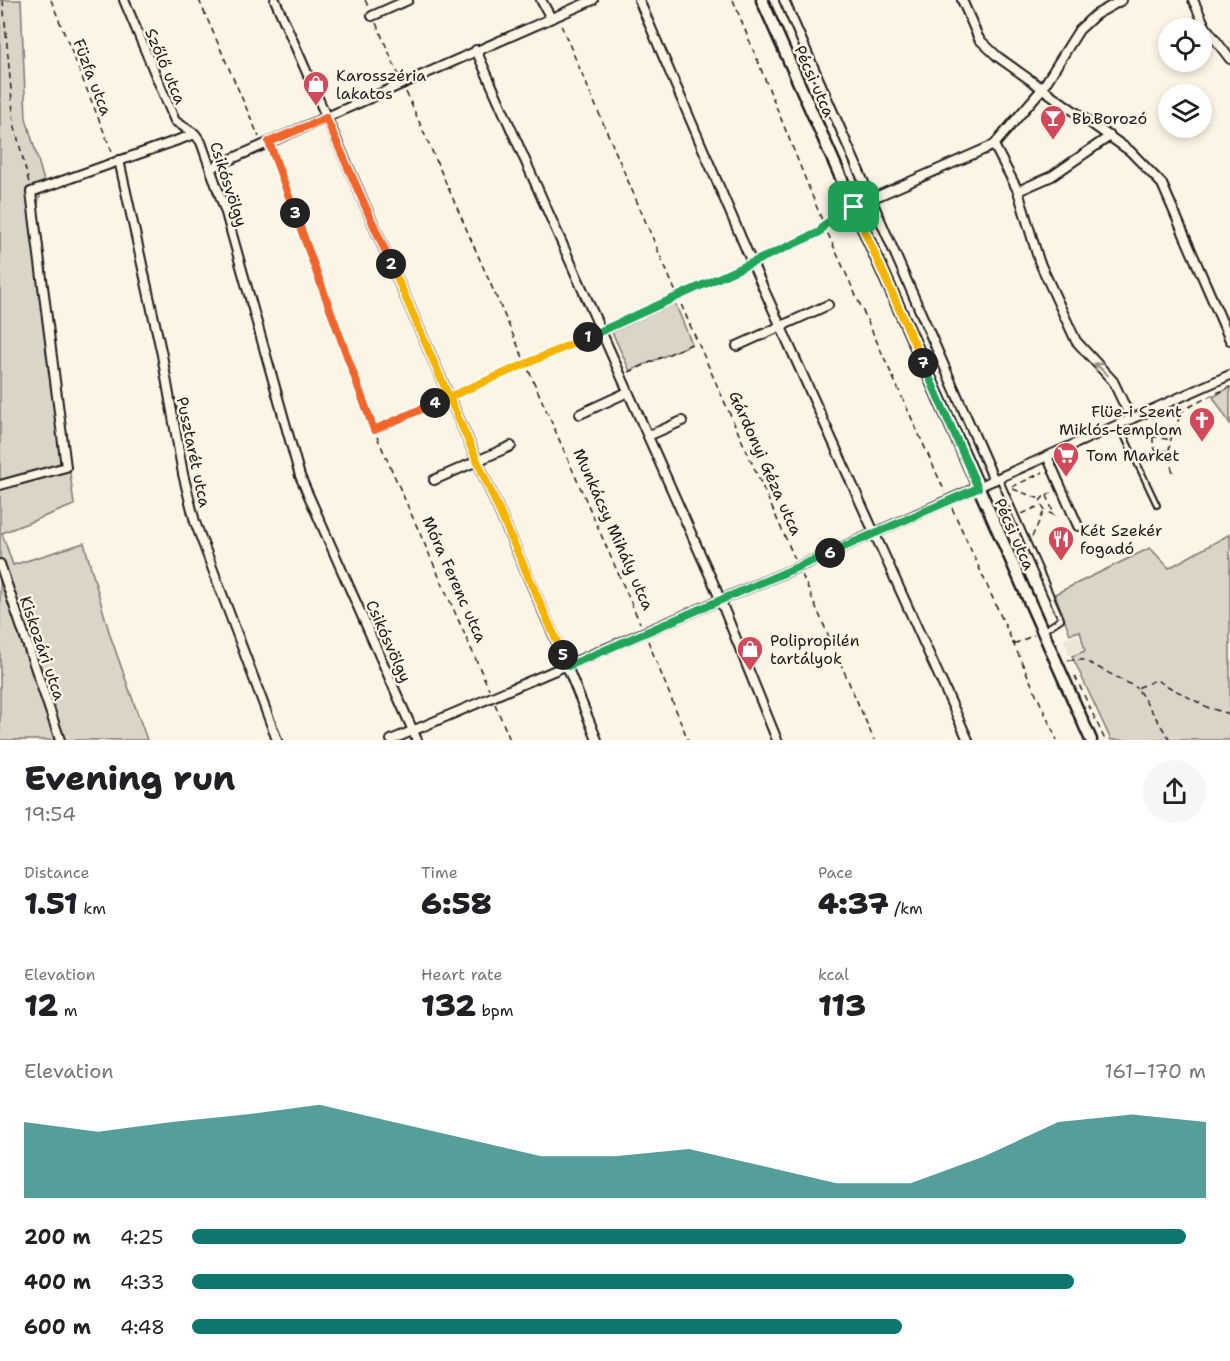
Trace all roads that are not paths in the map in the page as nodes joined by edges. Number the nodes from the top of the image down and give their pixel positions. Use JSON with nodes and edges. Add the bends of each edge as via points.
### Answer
{"nodes":[{"id":1,"x":124,"y":0,"type":"edge"},
{"id":2,"x":275,"y":0,"type":"edge"},
{"id":3,"x":408,"y":0,"type":"edge"},
{"id":4,"x":541,"y":0,"type":"edge"},
{"id":5,"x":593,"y":0,"type":"edge"},
{"id":6,"x":639,"y":0,"type":"edge"},
{"id":7,"x":762,"y":0,"type":"edge"},
{"id":8,"x":784,"y":0,"type":"edge"},
{"id":9,"x":962,"y":0,"type":"edge"},
{"id":10,"x":1122,"y":0,"type":"edge"},
{"id":11,"x":1193,"y":0,"type":"edge"},
{"id":12,"x":372,"y":16,"type":"road end"},
{"id":13,"x":554,"y":17,"type":"junction"},
{"id":14,"x":476,"y":50,"type":"junction"},
{"id":15,"x":1230,"y":59,"type":"edge"},
{"id":16,"x":1042,"y":89,"type":"junction"},
{"id":17,"x":326,"y":118,"type":"junction"},
{"id":18,"x":195,"y":134,"type":"junction"},
{"id":19,"x":1110,"y":136,"type":"junction"},
{"id":20,"x":994,"y":145,"type":"junction"},
{"id":21,"x":118,"y":161,"type":"junction"},
{"id":22,"x":211,"y":168,"type":"junction"},
{"id":23,"x":1018,"y":191,"type":"junction"},
{"id":24,"x":871,"y":199,"type":"junction"},
{"id":25,"x":828,"y":305,"type":"dead end"},
{"id":26,"x":781,"y":326,"type":"junction"},
{"id":27,"x":1230,"y":340,"type":"edge"},
{"id":28,"x":737,"y":346,"type":"dead end"},
{"id":29,"x":1230,"y":375,"type":"edge"},
{"id":30,"x":628,"y":392,"type":"junction"},
{"id":31,"x":580,"y":414,"type":"dead end"},
{"id":32,"x":1131,"y":419,"type":"junction"},
{"id":33,"x":682,"y":421,"type":"dead end"},
{"id":34,"x":1120,"y":427,"type":"junction"},
{"id":35,"x":648,"y":436,"type":"junction"},
{"id":36,"x":511,"y":446,"type":"dead end"},
{"id":37,"x":1047,"y":456,"type":"junction"},
{"id":38,"x":477,"y":461,"type":"junction"},
{"id":39,"x":996,"y":479,"type":"junction"},
{"id":40,"x":434,"y":480,"type":"dead end"},
{"id":41,"x":0,"y":485,"type":"edge"},
{"id":42,"x":978,"y":488,"type":"junction"},
{"id":43,"x":1157,"y":505,"type":"dead end"},
{"id":44,"x":1078,"y":526,"type":"dead end"},
{"id":45,"x":875,"y":533,"type":"junction"},
{"id":46,"x":0,"y":564,"type":"edge"},
{"id":47,"x":721,"y":601,"type":"junction"},
{"id":48,"x":1043,"y":631,"type":"junction"},
{"id":49,"x":568,"y":666,"type":"junction"},
{"id":50,"x":414,"y":732,"type":"junction"},
{"id":51,"x":60,"y":740,"type":"edge"},
{"id":52,"x":277,"y":740,"type":"edge"},
{"id":53,"x":392,"y":740,"type":"edge"},
{"id":54,"x":417,"y":740,"type":"edge"},
{"id":55,"x":597,"y":740,"type":"edge"},
{"id":56,"x":777,"y":740,"type":"edge"},
{"id":57,"x":968,"y":740,"type":"edge"},
{"id":58,"x":1091,"y":740,"type":"edge"}],
"edges":[{"from":1,"to":18,"type":"street","name":"Szőlő utca","via":[[175,121]]},
{"from":2,"to":17,"type":"street"},
{"from":3,"to":12,"type":"street"},
{"from":4,"to":13,"type":"street"},
{"from":5,"to":13,"type":"street"},
{"from":6,"to":26,"type":"street"},
{"from":7,"to":42,"type":"main road","name":"Pécsi utca"},
{"from":8,"to":24,"type":"street"},
{"from":9,"to":16,"type":"street","via":[[979,39]]},
{"from":10,"to":16,"type":"street","via":[[1095,15],[1079,30]]},
{"from":11,"to":15,"type":"street","via":[[1205,26]]},
{"from":13,"to":14,"type":"street"},
{"from":14,"to":17,"type":"street"},
{"from":14,"to":30,"type":"street"},
{"from":16,"to":19,"type":"street"},
{"from":16,"to":20,"type":"street"},
{"from":17,"to":22,"type":"street"},
{"from":17,"to":38,"type":"street"},
{"from":18,"to":21,"type":"street","name":"Csikósvölgy"},
{"from":18,"to":22,"type":"street","name":"Csikósvölgy"},
{"from":19,"to":23,"type":"street","via":[[1052,176]]},
{"from":19,"to":27,"type":"street","via":[[1162,184]]},
{"from":20,"to":23,"type":"street"},
{"from":20,"to":24,"type":"street"},
{"from":21,"to":41,"type":"street","name":"Csikósvölgy","via":[[31,192],[66,467]]},
{"from":21,"to":52,"type":"street","name":"Pusztarét utca","via":[[195,522]]},
{"from":22,"to":50,"type":"street","name":"Csikósvölgy","via":[[300,476]]},
{"from":32,"to":23,"type":"street","one_way":true,"via":[[1113,381],[1076,341],[1038,261]]},
{"from":24,"to":39,"type":"street"},
{"from":25,"to":26,"type":"street"},
{"from":26,"to":28,"type":"street"},
{"from":26,"to":45,"type":"street"},
{"from":29,"to":32,"type":"street"},
{"from":30,"to":31,"type":"street"},
{"from":30,"to":35,"type":"street"},
{"from":32,"to":34,"type":"street"},
{"from":33,"to":35,"type":"street"},
{"from":34,"to":37,"type":"street"},
{"from":34,"to":43,"type":"lane"},
{"from":35,"to":47,"type":"street"},
{"from":36,"to":38,"type":"street"},
{"from":37,"to":39,"type":"street"},
{"from":37,"to":44,"type":"street"},
{"from":38,"to":40,"type":"street"},
{"from":38,"to":49,"type":"street"},
{"from":39,"to":42,"type":"street"},
{"from":39,"to":48,"type":"lane","via":[[1060,619]]},
{"from":42,"to":45,"type":"street"},
{"from":42,"to":48,"type":"main road","name":"Pécsi utca"},
{"from":45,"to":47,"type":"street"},
{"from":45,"to":57,"type":"street"},
{"from":46,"to":51,"type":"street","name":"Kiskozári utca"},
{"from":47,"to":49,"type":"street"},
{"from":47,"to":56,"type":"street"},
{"from":48,"to":58,"type":"main road","name":"Pécsi utca"},
{"from":49,"to":50,"type":"street"},
{"from":49,"to":55,"type":"street"},
{"from":50,"to":53,"type":"street"},
{"from":50,"to":54,"type":"street","name":"Csikósvölgy"}]}
